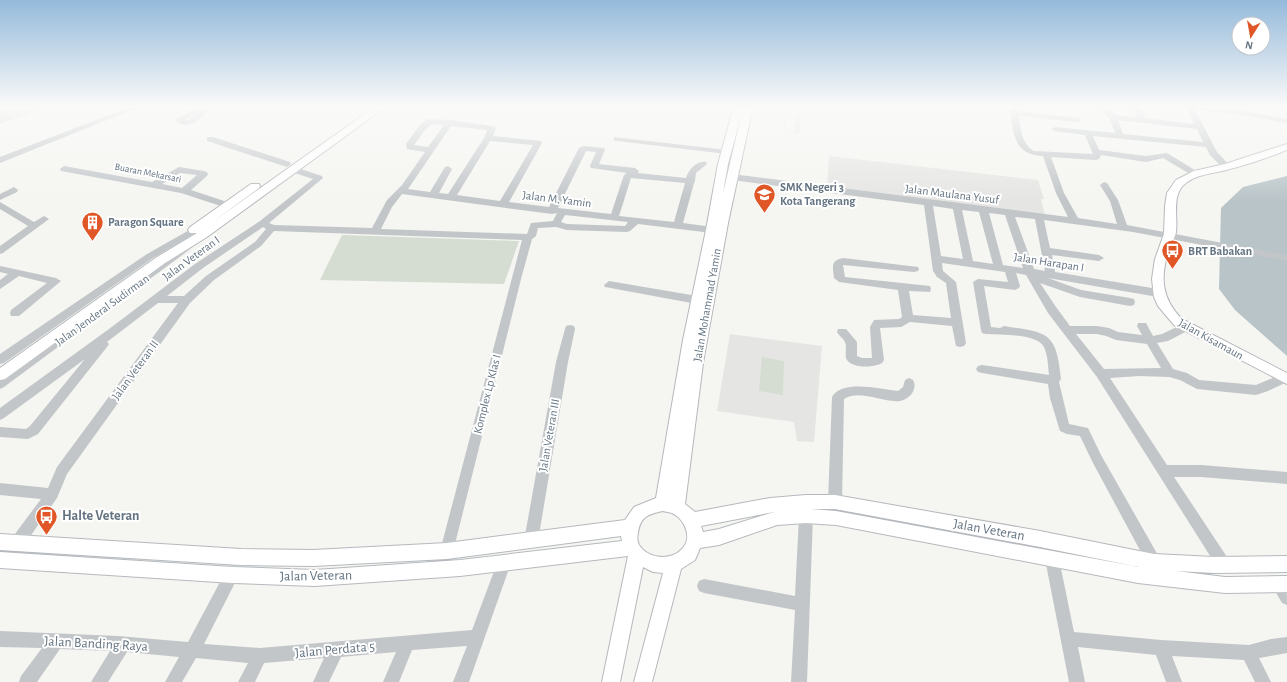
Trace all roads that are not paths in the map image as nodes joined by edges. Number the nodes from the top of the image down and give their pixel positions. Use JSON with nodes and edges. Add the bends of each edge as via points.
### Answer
{"nodes":[{"id":1,"x":47,"y":138,"type":"edge"},
{"id":2,"x":57,"y":138,"type":"edge"},
{"id":3,"x":327,"y":138,"type":"edge"},
{"id":4,"x":334,"y":138,"type":"edge"},
{"id":5,"x":415,"y":138,"type":"edge"},
{"id":6,"x":440,"y":138,"type":"edge"},
{"id":7,"x":488,"y":138,"type":"joint"},
{"id":8,"x":731,"y":138,"type":"edge"},
{"id":9,"x":741,"y":138,"type":"edge"},
{"id":10,"x":1019,"y":138,"type":"edge"},
{"id":11,"x":1090,"y":138,"type":"edge"},
{"id":12,"x":1138,"y":138,"type":"edge"},
{"id":13,"x":1205,"y":138,"type":"edge"},
{"id":14,"x":210,"y":139,"type":"dead end"},
{"id":15,"x":618,"y":139,"type":"dead end"},
{"id":16,"x":1209,"y":145,"type":"junction"},
{"id":17,"x":1287,"y":147,"type":"edge"},
{"id":18,"x":432,"y":150,"type":"junction"},
{"id":19,"x":727,"y":152,"type":"junction"},
{"id":20,"x":1096,"y":152,"type":"junction"},
{"id":21,"x":1046,"y":154,"type":"junction"},
{"id":22,"x":0,"y":156,"type":"edge"},
{"id":23,"x":0,"y":160,"type":"edge"},
{"id":24,"x":703,"y":164,"type":"dead end"},
{"id":25,"x":1227,"y":166,"type":"junction"},
{"id":26,"x":290,"y":167,"type":"junction"},
{"id":27,"x":64,"y":169,"type":"dead end"},
{"id":28,"x":448,"y":169,"type":"dead end"},
{"id":29,"x":1195,"y":174,"type":"junction"},
{"id":30,"x":634,"y":175,"type":"junction"},
{"id":31,"x":732,"y":177,"type":"junction"},
{"id":32,"x":691,"y":181,"type":"junction"},
{"id":33,"x":154,"y":185,"type":"junction"},
{"id":34,"x":1104,"y":185,"type":"dead end"},
{"id":35,"x":14,"y":190,"type":"dead end"},
{"id":36,"x":184,"y":191,"type":"junction"},
{"id":37,"x":400,"y":191,"type":"junction"},
{"id":38,"x":433,"y":195,"type":"junction"},
{"id":39,"x":0,"y":196,"type":"edge"},
{"id":40,"x":451,"y":198,"type":"junction"},
{"id":41,"x":928,"y":203,"type":"junction"},
{"id":42,"x":504,"y":204,"type":"junction"},
{"id":43,"x":0,"y":205,"type":"edge"},
{"id":44,"x":227,"y":205,"type":"junction"},
{"id":45,"x":956,"y":207,"type":"junction"},
{"id":46,"x":983,"y":210,"type":"junction"},
{"id":47,"x":552,"y":211,"type":"junction"},
{"id":48,"x":562,"y":212,"type":"junction"},
{"id":49,"x":1009,"y":213,"type":"junction"},
{"id":50,"x":1039,"y":217,"type":"junction"},
{"id":51,"x":614,"y":218,"type":"junction"},
{"id":52,"x":44,"y":219,"type":"dead end"},
{"id":53,"x":1074,"y":220,"type":"junction"},
{"id":54,"x":635,"y":221,"type":"junction"},
{"id":55,"x":556,"y":224,"type":"junction"},
{"id":56,"x":34,"y":226,"type":"junction"},
{"id":57,"x":267,"y":226,"type":"junction"},
{"id":58,"x":678,"y":226,"type":"junction"},
{"id":59,"x":1123,"y":228,"type":"junction"},
{"id":60,"x":712,"y":230,"type":"junction"},
{"id":61,"x":375,"y":232,"type":"junction"},
{"id":62,"x":195,"y":234,"type":"junction"},
{"id":63,"x":1170,"y":235,"type":"junction"},
{"id":64,"x":529,"y":236,"type":"junction"},
{"id":65,"x":0,"y":251,"type":"edge"},
{"id":66,"x":1046,"y":251,"type":"junction"},
{"id":67,"x":1099,"y":258,"type":"dead end"},
{"id":68,"x":1287,"y":258,"type":"edge"},
{"id":69,"x":936,"y":259,"type":"junction"},
{"id":70,"x":969,"y":263,"type":"junction"},
{"id":71,"x":1004,"y":268,"type":"junction"},
{"id":72,"x":0,"y":269,"type":"edge"},
{"id":73,"x":914,"y":269,"type":"dead end"},
{"id":74,"x":17,"y":273,"type":"junction"},
{"id":75,"x":1030,"y":274,"type":"junction"},
{"id":76,"x":1051,"y":275,"type":"junction"},
{"id":77,"x":0,"y":285,"type":"edge"},
{"id":78,"x":609,"y":286,"type":"dead end"},
{"id":79,"x":903,"y":287,"type":"junction"},
{"id":80,"x":926,"y":290,"type":"dead end"},
{"id":81,"x":1158,"y":293,"type":"junction"},
{"id":82,"x":157,"y":299,"type":"junction"},
{"id":83,"x":186,"y":300,"type":"junction"},
{"id":84,"x":697,"y":300,"type":"junction"},
{"id":85,"x":1130,"y":302,"type":"dead end"},
{"id":86,"x":15,"y":313,"type":"dead end"},
{"id":87,"x":908,"y":318,"type":"junction"},
{"id":88,"x":956,"y":322,"type":"junction"},
{"id":89,"x":1142,"y":326,"type":"dead end"},
{"id":90,"x":1185,"y":327,"type":"junction"},
{"id":91,"x":570,"y":330,"type":"dead end"},
{"id":92,"x":1066,"y":330,"type":"junction"},
{"id":93,"x":113,"y":332,"type":"junction"},
{"id":94,"x":842,"y":332,"type":"dead end"},
{"id":95,"x":1150,"y":340,"type":"junction"},
{"id":96,"x":960,"y":343,"type":"dead end"},
{"id":97,"x":0,"y":360,"type":"edge"},
{"id":98,"x":0,"y":367,"type":"edge"},
{"id":99,"x":982,"y":369,"type":"dead end"},
{"id":100,"x":1169,"y":373,"type":"junction"},
{"id":101,"x":1101,"y":374,"type":"junction"},
{"id":102,"x":0,"y":375,"type":"edge"},
{"id":103,"x":1286,"y":378,"type":"edge"},
{"id":104,"x":1053,"y":380,"type":"junction"},
{"id":105,"x":909,"y":383,"type":"dead end"},
{"id":106,"x":0,"y":384,"type":"edge"},
{"id":107,"x":0,"y":415,"type":"edge"},
{"id":108,"x":0,"y":432,"type":"edge"},
{"id":109,"x":1163,"y":471,"type":"junction"},
{"id":110,"x":1287,"y":478,"type":"edge"},
{"id":111,"x":0,"y":489,"type":"edge"},
{"id":112,"x":52,"y":494,"type":"junction"},
{"id":113,"x":835,"y":502,"type":"junction"},
{"id":114,"x":670,"y":505,"type":"junction"},
{"id":115,"x":806,"y":516,"type":"junction"},
{"id":116,"x":692,"y":520,"type":"junction"},
{"id":117,"x":629,"y":527,"type":"junction"},
{"id":118,"x":925,"y":527,"type":"junction"},
{"id":119,"x":531,"y":541,"type":"junction"},
{"id":120,"x":695,"y":541,"type":"junction"},
{"id":121,"x":0,"y":542,"type":"edge"},
{"id":122,"x":17,"y":542,"type":"junction"},
{"id":123,"x":61,"y":545,"type":"junction"},
{"id":124,"x":447,"y":551,"type":"junction"},
{"id":125,"x":634,"y":551,"type":"junction"},
{"id":126,"x":241,"y":557,"type":"junction"},
{"id":127,"x":1052,"y":559,"type":"junction"},
{"id":128,"x":0,"y":560,"type":"edge"},
{"id":129,"x":51,"y":562,"type":"junction"},
{"id":130,"x":1154,"y":562,"type":"junction"},
{"id":131,"x":504,"y":563,"type":"junction"},
{"id":132,"x":674,"y":564,"type":"junction"},
{"id":133,"x":1287,"y":564,"type":"edge"},
{"id":134,"x":1224,"y":565,"type":"junction"},
{"id":135,"x":233,"y":575,"type":"junction"},
{"id":136,"x":1282,"y":584,"type":"edge"},
{"id":137,"x":704,"y":586,"type":"dead end"},
{"id":138,"x":1287,"y":598,"type":"edge"},
{"id":139,"x":801,"y":604,"type":"junction"},
{"id":140,"x":477,"y":637,"type":"junction"},
{"id":141,"x":0,"y":639,"type":"edge"},
{"id":142,"x":1069,"y":639,"type":"junction"},
{"id":143,"x":56,"y":642,"type":"junction"},
{"id":144,"x":408,"y":643,"type":"junction"},
{"id":145,"x":123,"y":645,"type":"junction"},
{"id":146,"x":1287,"y":646,"type":"edge"},
{"id":147,"x":1161,"y":648,"type":"junction"},
{"id":148,"x":192,"y":650,"type":"junction"},
{"id":149,"x":336,"y":650,"type":"junction"},
{"id":150,"x":1249,"y":653,"type":"junction"},
{"id":151,"x":260,"y":656,"type":"junction"},
{"id":152,"x":27,"y":682,"type":"edge"},
{"id":153,"x":99,"y":682,"type":"edge"},
{"id":154,"x":173,"y":682,"type":"edge"},
{"id":155,"x":246,"y":682,"type":"edge"},
{"id":156,"x":321,"y":682,"type":"edge"},
{"id":157,"x":391,"y":682,"type":"edge"},
{"id":158,"x":461,"y":682,"type":"edge"},
{"id":159,"x":611,"y":682,"type":"edge"},
{"id":160,"x":643,"y":682,"type":"edge"},
{"id":161,"x":799,"y":682,"type":"edge"},
{"id":162,"x":1077,"y":682,"type":"edge"},
{"id":163,"x":1174,"y":682,"type":"edge"},
{"id":164,"x":1263,"y":682,"type":"edge"}],
"edges":[{"from":1,"to":22,"type":"street"},
{"from":2,"to":23,"type":"street"},
{"from":3,"to":26,"type":"main road","name":"Jalan Jenderal Sudirman"},
{"from":4,"to":26,"type":"main road","name":"Jalan Jenderal Sudirman"},
{"from":5,"to":18,"type":"street","via":[[410,147]]},
{"from":6,"to":18,"type":"street"},
{"from":7,"to":40,"type":"street"},
{"from":7,"to":42,"type":"street","via":[[538,143]]},
{"from":8,"to":19,"type":"main road","name":"Jalan Mohammad Yamin"},
{"from":9,"to":31,"type":"main road","name":"Jalan Mohammad Yamin"},
{"from":10,"to":21,"type":"street","via":[[1025,149],[1032,153]]},
{"from":11,"to":20,"type":"street"},
{"from":12,"to":16,"type":"street"},
{"from":13,"to":16,"type":"street"},
{"from":14,"to":26,"type":"street"},
{"from":15,"to":19,"type":"street"},
{"from":16,"to":25,"type":"street","via":[[1213,153]]},
{"from":17,"to":25,"type":"main road","name":"Jalan Kisamaun"},
{"from":18,"to":37,"type":"street"},
{"from":19,"to":60,"type":"main road","name":"Jalan Mohammad Yamin"},
{"from":20,"to":21,"type":"street","via":[[1097,156],[1094,158]]},
{"from":20,"to":29,"type":"street","via":[[1146,159],[1164,155]]},
{"from":21,"to":53,"type":"street","via":[[1060,193]]},
{"from":24,"to":32,"type":"street","via":[[693,171]]},
{"from":25,"to":29,"type":"main road","name":"Jalan Kisamaun"},
{"from":26,"to":44,"type":"main road","name":"Jalan Jenderal Sudirman"},
{"from":26,"to":57,"type":"street","name":"Jalan Veteran I","via":[[319,178]]},
{"from":26,"to":62,"type":"main road","name":"Jalan Jenderal Sudirman"},
{"from":27,"to":33,"type":"street","name":"Buaran Mekarsari"},
{"from":28,"to":38,"type":"street"},
{"from":29,"to":63,"type":"main road","name":"Jalan Kisamaun","via":[[1180,181],[1172,193]]},
{"from":30,"to":32,"type":"street"},
{"from":30,"to":47,"type":"street","via":[[635,171],[594,166],[601,150],[584,148]]},
{"from":30,"to":51,"type":"street","via":[[628,176]]},
{"from":31,"to":41,"type":"street","name":"Jalan Maulana Yusuf"},
{"from":31,"to":114,"type":"main road","name":"Jalan Mohammad Yamin"},
{"from":32,"to":58,"type":"street"},
{"from":33,"to":36,"type":"street","name":"Buaran Mekarsari"},
{"from":33,"to":36,"type":"street","via":[[179,170],[204,174]]},
{"from":34,"to":59,"type":"street","via":[[1114,200]]},
{"from":35,"to":39,"type":"street"},
{"from":36,"to":44,"type":"street","name":"Buaran Mekarsari"},
{"from":37,"to":38,"type":"street","name":"Jalan M. Yamin"},
{"from":37,"to":61,"type":"street","via":[[386,207]]},
{"from":38,"to":40,"type":"street","name":"Jalan M. Yamin"},
{"from":40,"to":42,"type":"street","name":"Jalan M. Yamin"},
{"from":41,"to":45,"type":"street","name":"Jalan Maulana Yusuf"},
{"from":41,"to":69,"type":"street"},
{"from":42,"to":47,"type":"street","name":"Jalan M. Yamin"},
{"from":43,"to":56,"type":"street"},
{"from":44,"to":62,"type":"main road","name":"Jalan Jenderal Sudirman"},
{"from":45,"to":46,"type":"street","name":"Jalan Maulana Yusuf"},
{"from":45,"to":70,"type":"street"},
{"from":46,"to":49,"type":"street","name":"Jalan Maulana Yusuf"},
{"from":46,"to":71,"type":"street"},
{"from":47,"to":48,"type":"street","name":"Jalan M. Yamin"},
{"from":48,"to":51,"type":"street","name":"Jalan M. Yamin"},
{"from":48,"to":55,"type":"street"},
{"from":49,"to":50,"type":"street","name":"Jalan Maulana Yusuf"},
{"from":49,"to":75,"type":"street"},
{"from":50,"to":53,"type":"street","name":"Jalan Maulana Yusuf"},
{"from":50,"to":66,"type":"street"},
{"from":51,"to":54,"type":"street","name":"Jalan M. Yamin"},
{"from":52,"to":56,"type":"street"},
{"from":53,"to":59,"type":"street","name":"Jalan Maulana Yusuf"},
{"from":54,"to":55,"type":"street","via":[[627,229],[567,227]]},
{"from":54,"to":58,"type":"street","name":"Jalan M. Yamin"},
{"from":55,"to":64,"type":"street","via":[[534,224]]},
{"from":56,"to":65,"type":"street"},
{"from":57,"to":61,"type":"street"},
{"from":57,"to":82,"type":"street","name":"Jalan Veteran I","via":[[199,266]]},
{"from":57,"to":83,"type":"street","name":"Jalan Veteran II","via":[[258,244],[210,278]]},
{"from":58,"to":60,"type":"street","name":"Jalan M. Yamin"},
{"from":59,"to":63,"type":"street","name":"Jalan Maulana Yusuf"},
{"from":60,"to":84,"type":"main road","name":"Jalan Mohammad Yamin"},
{"from":61,"to":64,"type":"street"},
{"from":62,"to":97,"type":"street","name":"Jalan Jenderal Sudirman","via":[[150,256]]},
{"from":62,"to":98,"type":"main road","name":"Jalan Jenderal Sudirman"},
{"from":62,"to":102,"type":"main road","name":"Jalan Jenderal Sudirman"},
{"from":62,"to":106,"type":"street","name":"Jalan Jenderal Sudirman","via":[[158,270]]},
{"from":63,"to":68,"type":"street","name":"Jalan Maulana Yusuf"},
{"from":63,"to":81,"type":"main road","name":"Jalan Kisamaun","via":[[1158,271]]},
{"from":64,"to":124,"type":"street","name":"Komplex Lp Klas I"},
{"from":66,"to":67,"type":"street"},
{"from":66,"to":76,"type":"street"},
{"from":69,"to":70,"type":"street","name":"Jalan Harapan I"},
{"from":69,"to":88,"type":"street","via":[[939,273],[951,282]]},
{"from":70,"to":71,"type":"street","name":"Jalan Harapan I"},
{"from":71,"to":75,"type":"street","name":"Jalan Harapan I"},
{"from":71,"to":104,"type":"street","via":[[1015,286],[978,282],[986,330],[1028,334],[1044,341],[1050,346],[1055,379]]},
{"from":72,"to":74,"type":"street"},
{"from":73,"to":79,"type":"street","via":[[843,260],[838,263],[839,278],[843,280]]},
{"from":74,"to":77,"type":"street"},
{"from":74,"to":86,"type":"street","via":[[56,280]]},
{"from":75,"to":76,"type":"street","name":"Jalan Harapan I"},
{"from":75,"to":85,"type":"street","via":[[1075,292]]},
{"from":75,"to":92,"type":"street"},
{"from":76,"to":81,"type":"street","name":"Jalan Harapan I"},
{"from":78,"to":84,"type":"street"},
{"from":79,"to":80,"type":"street"},
{"from":79,"to":87,"type":"street"},
{"from":81,"to":90,"type":"main road","name":"Jalan Kisamaun","via":[[1170,315]]},
{"from":82,"to":83,"type":"street"},
{"from":82,"to":93,"type":"street","name":"Jalan Veteran I"},
{"from":83,"to":112,"type":"street","name":"Jalan Veteran II","via":[[62,471]]},
{"from":84,"to":114,"type":"main road","name":"Jalan Mohammad Yamin"},
{"from":87,"to":88,"type":"street"},
{"from":87,"to":94,"type":"street","via":[[902,322],[876,324],[876,362],[852,358],[851,342]]},
{"from":88,"to":96,"type":"street"},
{"from":89,"to":95,"type":"street"},
{"from":90,"to":95,"type":"street","via":[[1165,338]]},
{"from":90,"to":103,"type":"main road","name":"Jalan Kisamaun"},
{"from":91,"to":119,"type":"street","name":"Jalan Veteran III"},
{"from":92,"to":95,"type":"street","via":[[1097,330],[1116,336]]},
{"from":92,"to":101,"type":"street"},
{"from":93,"to":107,"type":"street","name":"Jalan Veteran I"},
{"from":93,"to":108,"type":"street","via":[[34,430],[28,434]]},
{"from":95,"to":100,"type":"street"},
{"from":99,"to":104,"type":"street","via":[[1026,372]]},
{"from":100,"to":101,"type":"street"},
{"from":100,"to":103,"type":"street","via":[[1183,376],[1198,384],[1256,390]]},
{"from":101,"to":109,"type":"street"},
{"from":104,"to":130,"type":"street","via":[[1064,427],[1084,432]]},
{"from":105,"to":113,"type":"street","via":[[909,389],[900,396],[852,390],[838,397]]},
{"from":109,"to":110,"type":"street","via":[[1201,471]]},
{"from":109,"to":134,"type":"street"},
{"from":111,"to":112,"type":"street"},
{"from":112,"to":122,"type":"street","name":"Jalan Veteran II"},
{"from":113,"to":116,"type":"main road","name":"Jalan Veteran","via":[[770,505]]},
{"from":113,"to":118,"type":"main road","name":"Jalan Veteran"},
{"from":114,"to":116,"type":"main road"},
{"from":114,"to":117,"type":"main road","via":[[648,506],[636,514]]},
{"from":115,"to":118,"type":"main road","name":"Jalan Veteran"},
{"from":115,"to":120,"type":"main road","name":"Jalan Veteran","via":[[777,518],[719,537]]},
{"from":115,"to":139,"type":"street"},
{"from":116,"to":120,"type":"main road"},
{"from":117,"to":119,"type":"main road","name":"Jalan Veteran"},
{"from":117,"to":125,"type":"main road","via":[[628,537]]},
{"from":118,"to":127,"type":"main road","name":"Jalan Veteran"},
{"from":118,"to":130,"type":"main road","name":"Jalan Veteran","via":[[1040,539]]},
{"from":119,"to":124,"type":"main road","name":"Jalan Veteran"},
{"from":120,"to":132,"type":"main road","via":[[690,553]]},
{"from":121,"to":122,"type":"main road","name":"Jalan Veteran"},
{"from":122,"to":123,"type":"main road","name":"Jalan Veteran"},
{"from":123,"to":126,"type":"main road","name":"Jalan Veteran"},
{"from":123,"to":129,"type":"main road"},
{"from":124,"to":126,"type":"main road","name":"Jalan Veteran","via":[[313,558]]},
{"from":125,"to":131,"type":"main road","name":"Jalan Veteran"},
{"from":125,"to":132,"type":"main road","via":[[648,563],[660,566]]},
{"from":125,"to":159,"type":"main road"},
{"from":126,"to":135,"type":"street"},
{"from":127,"to":136,"type":"main road","name":"Jalan Veteran","via":[[1138,575],[1225,585]]},
{"from":127,"to":142,"type":"street"},
{"from":128,"to":129,"type":"main road","name":"Jalan Veteran"},
{"from":129,"to":135,"type":"main road","name":"Jalan Veteran"},
{"from":130,"to":134,"type":"main road","name":"Jalan Veteran"},
{"from":131,"to":135,"type":"main road","name":"Jalan Veteran","via":[[329,577]]},
{"from":131,"to":140,"type":"street"},
{"from":132,"to":160,"type":"main road"},
{"from":133,"to":134,"type":"main road","name":"Jalan Veteran"},
{"from":135,"to":148,"type":"street"},
{"from":136,"to":138,"type":"street"},
{"from":137,"to":139,"type":"street"},
{"from":139,"to":161,"type":"street"},
{"from":140,"to":144,"type":"street","name":"Jalan Perdata 5"},
{"from":140,"to":158,"type":"street"},
{"from":141,"to":143,"type":"street","name":"Jalan Banding Raya"},
{"from":142,"to":147,"type":"street"},
{"from":142,"to":162,"type":"street"},
{"from":143,"to":145,"type":"street","name":"Jalan Banding Raya"},
{"from":143,"to":152,"type":"street"},
{"from":144,"to":149,"type":"street","name":"Jalan Perdata 5"},
{"from":144,"to":157,"type":"street"},
{"from":145,"to":148,"type":"street","name":"Jalan Banding Raya"},
{"from":145,"to":153,"type":"street"},
{"from":146,"to":150,"type":"street"},
{"from":147,"to":150,"type":"street"},
{"from":147,"to":163,"type":"street"},
{"from":148,"to":151,"type":"street","name":"Jalan Perdata 5"},
{"from":148,"to":154,"type":"street"},
{"from":149,"to":151,"type":"street","name":"Jalan Perdata 5"},
{"from":149,"to":156,"type":"street"},
{"from":150,"to":164,"type":"street"},
{"from":151,"to":155,"type":"street"}]}
